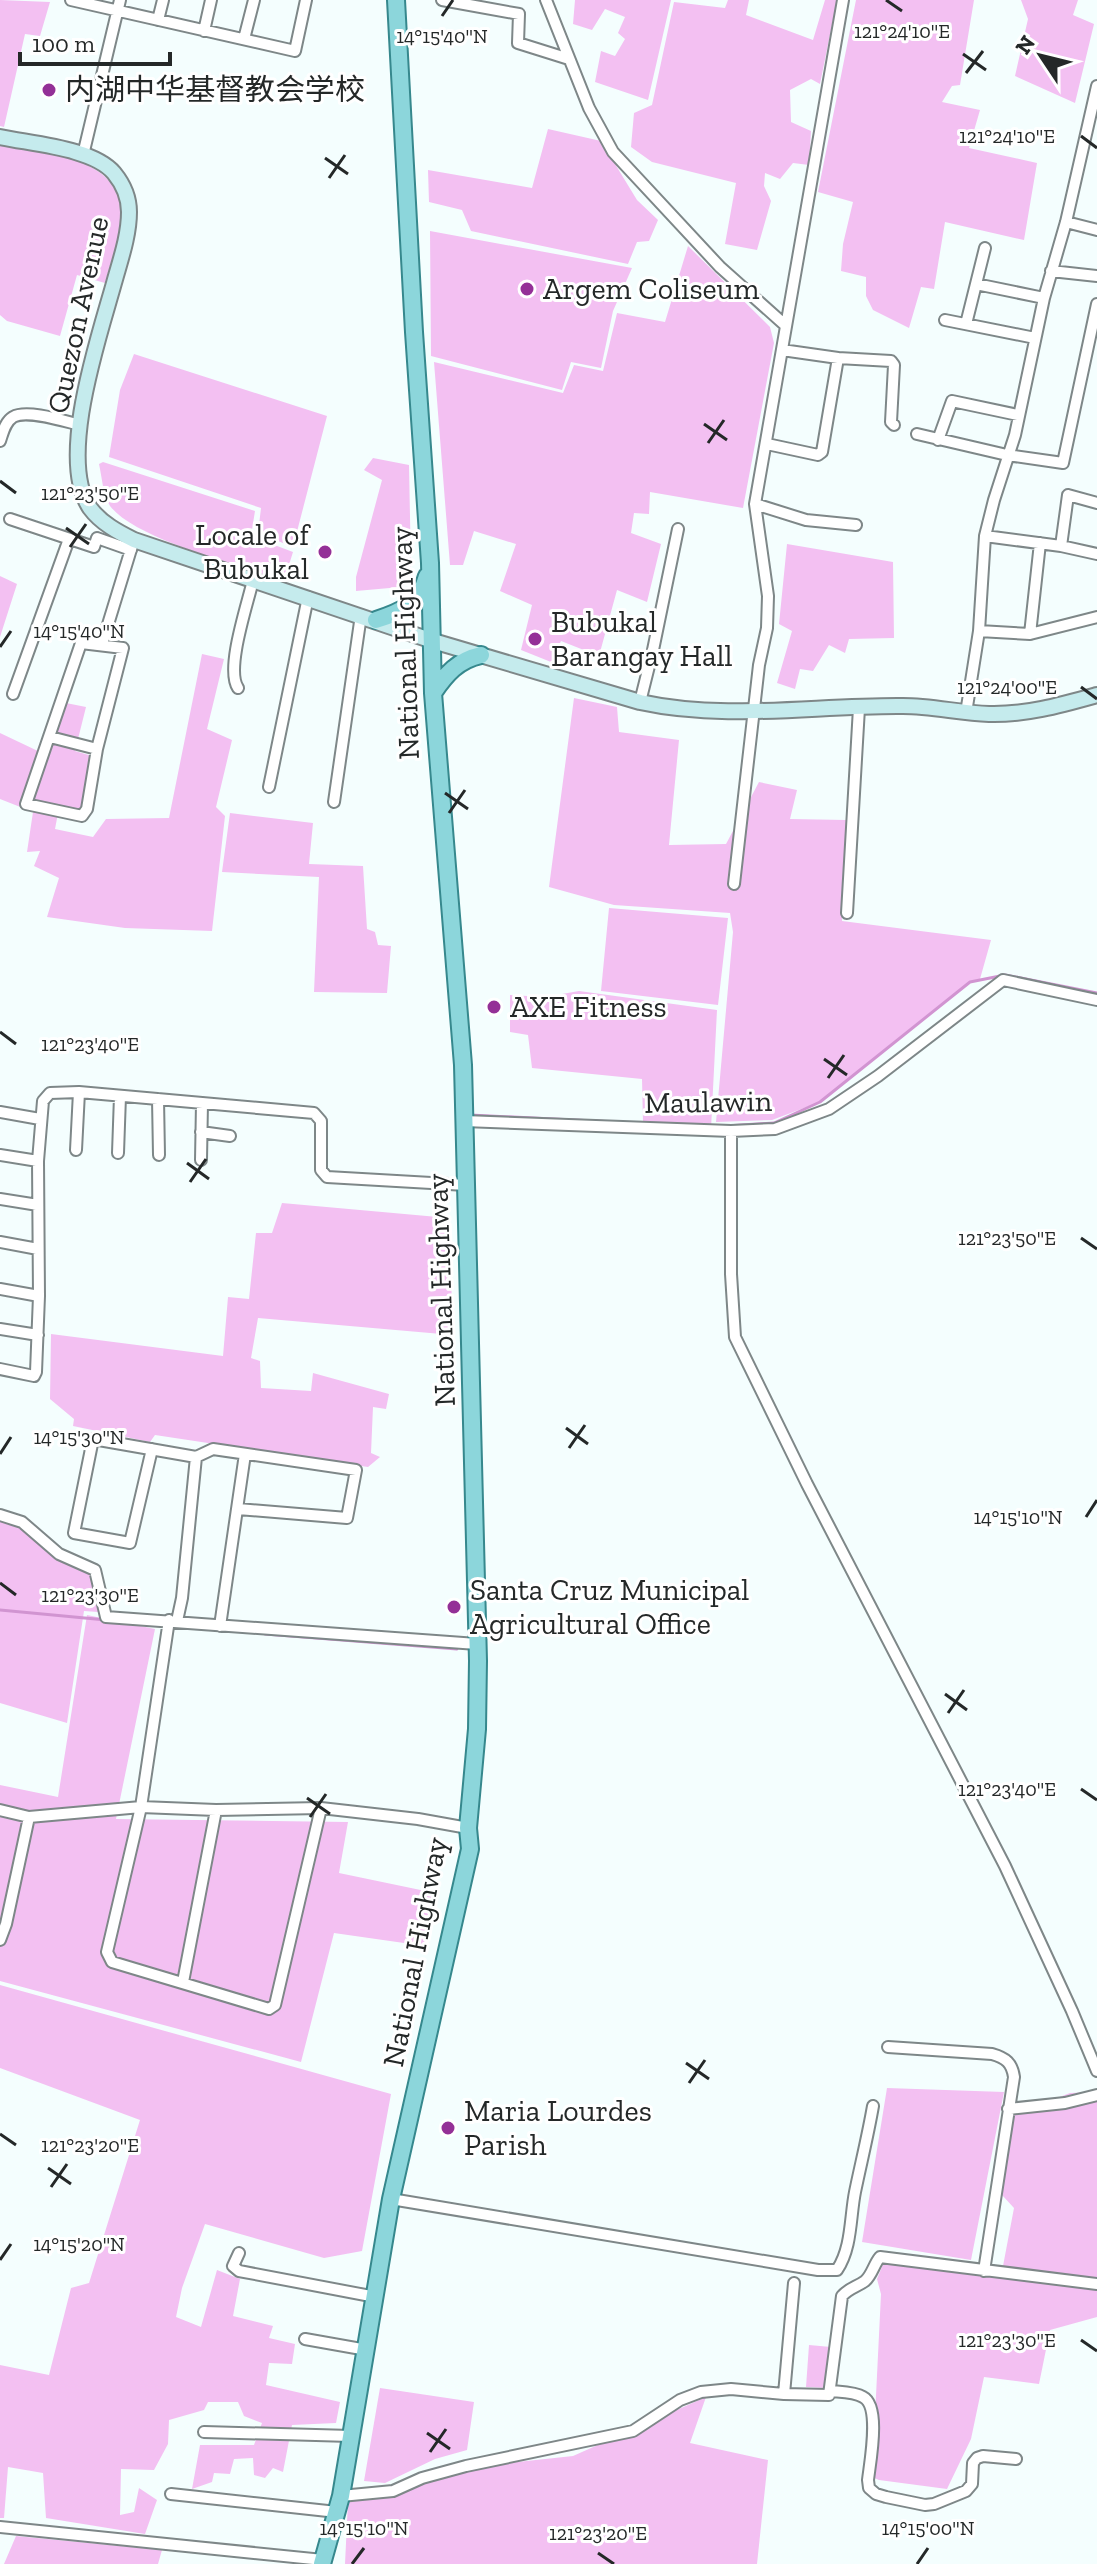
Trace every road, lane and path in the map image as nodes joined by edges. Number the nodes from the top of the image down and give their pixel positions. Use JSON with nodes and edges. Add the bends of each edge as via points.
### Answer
{"nodes":[{"id":1,"x":71,"y":0,"type":"edge"},
{"id":2,"x":163,"y":0,"type":"edge"},
{"id":3,"x":211,"y":0,"type":"edge"},
{"id":4,"x":254,"y":0,"type":"edge"},
{"id":5,"x":306,"y":0,"type":"edge"},
{"id":6,"x":396,"y":0,"type":"edge"},
{"id":7,"x":442,"y":0,"type":"edge"},
{"id":8,"x":546,"y":0,"type":"edge"},
{"id":9,"x":843,"y":0,"type":"edge"},
{"id":10,"x":119,"y":5,"type":"edge"},
{"id":11,"x":158,"y":20,"type":"junction"},
{"id":12,"x":204,"y":31,"type":"junction"},
{"id":13,"x":244,"y":39,"type":"junction"},
{"id":14,"x":569,"y":59,"type":"junction"},
{"id":15,"x":1097,"y":86,"type":"edge"},
{"id":16,"x":0,"y":137,"type":"edge"},
{"id":17,"x":83,"y":155,"type":"junction"},
{"id":18,"x":1066,"y":222,"type":"junction"},
{"id":19,"x":1097,"y":230,"type":"edge"},
{"id":20,"x":985,"y":248,"type":"dead end"},
{"id":21,"x":1051,"y":271,"type":"junction"},
{"id":22,"x":1097,"y":276,"type":"edge"},
{"id":23,"x":976,"y":284,"type":"junction"},
{"id":24,"x":1044,"y":298,"type":"junction"},
{"id":25,"x":1097,"y":304,"type":"edge"},
{"id":26,"x":945,"y":320,"type":"dead end"},
{"id":27,"x":966,"y":324,"type":"junction"},
{"id":28,"x":785,"y":325,"type":"junction"},
{"id":29,"x":1035,"y":338,"type":"junction"},
{"id":30,"x":782,"y":350,"type":"junction"},
{"id":31,"x":838,"y":358,"type":"junction"},
{"id":32,"x":1018,"y":415,"type":"junction"},
{"id":33,"x":80,"y":425,"type":"junction"},
{"id":34,"x":894,"y":425,"type":"dead end"},
{"id":35,"x":917,"y":434,"type":"dead end"},
{"id":36,"x":938,"y":440,"type":"junction"},
{"id":37,"x":0,"y":441,"type":"edge"},
{"id":38,"x":767,"y":444,"type":"junction"},
{"id":39,"x":1007,"y":455,"type":"junction"},
{"id":40,"x":1097,"y":503,"type":"edge"},
{"id":41,"x":755,"y":504,"type":"junction"},
{"id":42,"x":10,"y":519,"type":"dead end"},
{"id":43,"x":856,"y":525,"type":"dead end"},
{"id":44,"x":678,"y":529,"type":"dead end"},
{"id":45,"x":985,"y":536,"type":"junction"},
{"id":46,"x":69,"y":539,"type":"junction"},
{"id":47,"x":1040,"y":543,"type":"junction"},
{"id":48,"x":132,"y":545,"type":"junction"},
{"id":49,"x":1061,"y":546,"type":"junction"},
{"id":50,"x":1097,"y":554,"type":"edge"},
{"id":51,"x":430,"y":563,"type":"junction"},
{"id":52,"x":253,"y":580,"type":"junction"},
{"id":53,"x":308,"y":597,"type":"junction"},
{"id":54,"x":1097,"y":617,"type":"edge"},
{"id":55,"x":368,"y":618,"type":"junction"},
{"id":56,"x":979,"y":631,"type":"junction"},
{"id":57,"x":1030,"y":634,"type":"junction"},
{"id":58,"x":433,"y":641,"type":"junction"},
{"id":59,"x":102,"y":644,"type":"junction"},
{"id":60,"x":481,"y":655,"type":"junction"},
{"id":61,"x":238,"y":688,"type":"dead end"},
{"id":62,"x":433,"y":693,"type":"junction"},
{"id":63,"x":13,"y":694,"type":"dead end"},
{"id":64,"x":1097,"y":695,"type":"edge"},
{"id":65,"x":640,"y":702,"type":"junction"},
{"id":66,"x":859,"y":708,"type":"junction"},
{"id":67,"x":755,"y":711,"type":"junction"},
{"id":68,"x":966,"y":713,"type":"junction"},
{"id":69,"x":50,"y":737,"type":"junction"},
{"id":70,"x":97,"y":749,"type":"junction"},
{"id":71,"x":269,"y":787,"type":"dead end"},
{"id":72,"x":334,"y":802,"type":"dead end"},
{"id":73,"x":734,"y":884,"type":"dead end"},
{"id":74,"x":847,"y":913,"type":"dead end"},
{"id":75,"x":1097,"y":1000,"type":"edge"},
{"id":76,"x":79,"y":1092,"type":"junction"},
{"id":77,"x":120,"y":1096,"type":"junction"},
{"id":78,"x":158,"y":1099,"type":"junction"},
{"id":79,"x":202,"y":1103,"type":"junction"},
{"id":80,"x":0,"y":1112,"type":"edge"},
{"id":81,"x":40,"y":1119,"type":"junction"},
{"id":82,"x":464,"y":1121,"type":"junction"},
{"id":83,"x":731,"y":1131,"type":"junction"},
{"id":84,"x":201,"y":1132,"type":"junction"},
{"id":85,"x":230,"y":1136,"type":"dead end"},
{"id":86,"x":76,"y":1150,"type":"dead end"},
{"id":87,"x":118,"y":1153,"type":"dead end"},
{"id":88,"x":0,"y":1155,"type":"edge"},
{"id":89,"x":159,"y":1155,"type":"dead end"},
{"id":90,"x":201,"y":1160,"type":"dead end"},
{"id":91,"x":38,"y":1161,"type":"junction"},
{"id":92,"x":466,"y":1185,"type":"junction"},
{"id":93,"x":0,"y":1199,"type":"edge"},
{"id":94,"x":38,"y":1205,"type":"junction"},
{"id":95,"x":0,"y":1242,"type":"edge"},
{"id":96,"x":38,"y":1249,"type":"junction"},
{"id":97,"x":0,"y":1289,"type":"edge"},
{"id":98,"x":39,"y":1296,"type":"junction"},
{"id":99,"x":0,"y":1329,"type":"edge"},
{"id":100,"x":38,"y":1335,"type":"junction"},
{"id":101,"x":0,"y":1369,"type":"edge"},
{"id":102,"x":152,"y":1449,"type":"junction"},
{"id":103,"x":245,"y":1454,"type":"junction"},
{"id":104,"x":196,"y":1457,"type":"junction"},
{"id":105,"x":238,"y":1509,"type":"junction"},
{"id":106,"x":0,"y":1515,"type":"edge"},
{"id":107,"x":173,"y":1620,"type":"junction"},
{"id":108,"x":220,"y":1626,"type":"junction"},
{"id":109,"x":477,"y":1644,"type":"junction"},
{"id":110,"x":141,"y":1807,"type":"junction"},
{"id":111,"x":321,"y":1808,"type":"junction"},
{"id":112,"x":0,"y":1810,"type":"edge"},
{"id":113,"x":216,"y":1810,"type":"junction"},
{"id":114,"x":29,"y":1817,"type":"junction"},
{"id":115,"x":468,"y":1828,"type":"junction"},
{"id":116,"x":0,"y":1940,"type":"edge"},
{"id":117,"x":183,"y":1982,"type":"junction"},
{"id":118,"x":888,"y":2047,"type":"dead end"},
{"id":119,"x":1097,"y":2071,"type":"edge"},
{"id":120,"x":1097,"y":2095,"type":"edge"},
{"id":121,"x":873,"y":2106,"type":"dead end"},
{"id":122,"x":1008,"y":2109,"type":"junction"},
{"id":123,"x":391,"y":2199,"type":"junction"},
{"id":124,"x":239,"y":2253,"type":"dead end"},
{"id":125,"x":984,"y":2271,"type":"junction"},
{"id":126,"x":794,"y":2283,"type":"dead end"},
{"id":127,"x":1097,"y":2284,"type":"edge"},
{"id":128,"x":376,"y":2297,"type":"junction"},
{"id":129,"x":305,"y":2339,"type":"dead end"},
{"id":130,"x":367,"y":2350,"type":"junction"},
{"id":131,"x":831,"y":2391,"type":"junction"},
{"id":132,"x":784,"y":2394,"type":"junction"},
{"id":133,"x":204,"y":2432,"type":"dead end"},
{"id":134,"x":351,"y":2436,"type":"junction"},
{"id":135,"x":1016,"y":2459,"type":"dead end"},
{"id":136,"x":171,"y":2494,"type":"dead end"},
{"id":137,"x":339,"y":2504,"type":"junction"},
{"id":138,"x":0,"y":2527,"type":"edge"},
{"id":139,"x":322,"y":2562,"type":"edge"}],
"edges":[{"from":1,"to":10,"type":"street"},
{"from":2,"to":11,"type":"street"},
{"from":3,"to":12,"type":"street"},
{"from":4,"to":13,"type":"street"},
{"from":5,"to":13,"type":"street","via":[[295,51]]},
{"from":6,"to":51,"type":"main road","name":"National Highway"},
{"from":7,"to":14,"type":"street","via":[[519,14],[518,43]]},
{"from":8,"to":14,"type":"street"},
{"from":9,"to":28,"type":"street"},
{"from":10,"to":11,"type":"street"},
{"from":10,"to":17,"type":"street"},
{"from":11,"to":12,"type":"street"},
{"from":12,"to":13,"type":"street"},
{"from":14,"to":28,"type":"street","via":[[613,152],[720,267]]},
{"from":15,"to":18,"type":"street"},
{"from":16,"to":17,"type":"main road","name":"Quezon Avenue"},
{"from":17,"to":33,"type":"main road","name":"Quezon Avenue","via":[[114,173],[129,214]]},
{"from":18,"to":19,"type":"street"},
{"from":18,"to":21,"type":"street"},
{"from":20,"to":23,"type":"street"},
{"from":21,"to":22,"type":"street"},
{"from":21,"to":24,"type":"street"},
{"from":23,"to":24,"type":"street"},
{"from":23,"to":27,"type":"street"},
{"from":24,"to":29,"type":"street"},
{"from":25,"to":39,"type":"street","via":[[1063,463]]},
{"from":26,"to":27,"type":"street"},
{"from":27,"to":29,"type":"street"},
{"from":28,"to":30,"type":"street"},
{"from":29,"to":32,"type":"street"},
{"from":30,"to":31,"type":"street"},
{"from":30,"to":38,"type":"street"},
{"from":31,"to":34,"type":"street","via":[[891,361]]},
{"from":31,"to":38,"type":"street","via":[[822,452]]},
{"from":32,"to":36,"type":"street","via":[[952,401]]},
{"from":32,"to":39,"type":"street"},
{"from":33,"to":37,"type":"street","via":[[23,414],[5,427]]},
{"from":33,"to":48,"type":"main road","name":"Quezon Avenue","via":[[78,470],[85,497]]},
{"from":35,"to":36,"type":"street"},
{"from":36,"to":39,"type":"street"},
{"from":38,"to":41,"type":"street"},
{"from":39,"to":45,"type":"street"},
{"from":40,"to":49,"type":"street","via":[[1068,495]]},
{"from":41,"to":43,"type":"street","via":[[806,520]]},
{"from":41,"to":67,"type":"street","via":[[768,596]]},
{"from":42,"to":46,"type":"street"},
{"from":44,"to":65,"type":"street"},
{"from":45,"to":47,"type":"street"},
{"from":45,"to":56,"type":"street"},
{"from":46,"to":48,"type":"street","via":[[94,547],[97,538]]},
{"from":46,"to":63,"type":"street"},
{"from":47,"to":49,"type":"street"},
{"from":47,"to":57,"type":"street"},
{"from":48,"to":52,"type":"main road","name":"Quezon Avenue"},
{"from":48,"to":59,"type":"street"},
{"from":49,"to":50,"type":"street"},
{"from":51,"to":55,"type":"main road","via":[[416,600],[395,614]]},
{"from":51,"to":58,"type":"main road","name":"National Highway"},
{"from":52,"to":53,"type":"main road","name":"Quezon Avenue"},
{"from":52,"to":61,"type":"street","via":[[234,664]]},
{"from":53,"to":55,"type":"main road","name":"Quezon Avenue"},
{"from":53,"to":71,"type":"street"},
{"from":54,"to":57,"type":"street"},
{"from":55,"to":58,"type":"main road","name":"Quezon Avenue"},
{"from":55,"to":72,"type":"street"},
{"from":56,"to":57,"type":"street"},
{"from":56,"to":68,"type":"street"},
{"from":58,"to":60,"type":"main road","name":"Quezon Avenue"},
{"from":58,"to":62,"type":"main road","name":"National Highway"},
{"from":59,"to":69,"type":"street","via":[[81,643]]},
{"from":59,"to":70,"type":"street","via":[[123,648]]},
{"from":60,"to":62,"type":"main road","via":[[453,668]]},
{"from":60,"to":65,"type":"main road","name":"Quezon Avenue"},
{"from":62,"to":82,"type":"main road","name":"National Highway"},
{"from":64,"to":68,"type":"main road","name":"Quezon Avenue","via":[[1028,712]]},
{"from":65,"to":67,"type":"main road","name":"Quezon Avenue","via":[[691,711]]},
{"from":66,"to":67,"type":"main road","name":"Quezon Avenue"},
{"from":66,"to":68,"type":"main road","name":"Quezon Avenue","via":[[903,706]]},
{"from":66,"to":74,"type":"street"},
{"from":67,"to":73,"type":"street"},
{"from":69,"to":70,"type":"street"},
{"from":69,"to":70,"type":"street","via":[[26,804],[82,816]]},
{"from":75,"to":83,"type":"street","name":"Maulawin","via":[[1003,980],[829,1109],[775,1129]]},
{"from":76,"to":77,"type":"street"},
{"from":76,"to":81,"type":"street","via":[[45,1096]]},
{"from":76,"to":86,"type":"street"},
{"from":77,"to":78,"type":"street"},
{"from":77,"to":87,"type":"street"},
{"from":78,"to":79,"type":"street"},
{"from":78,"to":89,"type":"street"},
{"from":79,"to":84,"type":"street"},
{"from":79,"to":92,"type":"street","via":[[314,1113],[321,1121],[321,1170],[327,1177]]},
{"from":80,"to":81,"type":"street"},
{"from":81,"to":91,"type":"street"},
{"from":82,"to":83,"type":"street","name":"Maulawin"},
{"from":82,"to":92,"type":"main road","name":"National Highway"},
{"from":83,"to":119,"type":"street","via":[[735,1337],[1005,1866]]},
{"from":84,"to":85,"type":"street"},
{"from":84,"to":90,"type":"street"},
{"from":88,"to":91,"type":"street"},
{"from":91,"to":94,"type":"street"},
{"from":92,"to":109,"type":"main road","name":"National Highway"},
{"from":93,"to":94,"type":"street"},
{"from":94,"to":96,"type":"street"},
{"from":95,"to":96,"type":"street"},
{"from":96,"to":98,"type":"street"},
{"from":97,"to":98,"type":"street"},
{"from":98,"to":100,"type":"street"},
{"from":99,"to":100,"type":"street"},
{"from":100,"to":101,"type":"street","via":[[34,1376]]},
{"from":102,"to":102,"type":"street","via":[[93,1439],[74,1533],[130,1543]]},
{"from":102,"to":104,"type":"street"},
{"from":103,"to":104,"type":"street","via":[[213,1449]]},
{"from":103,"to":105,"type":"street"},
{"from":103,"to":105,"type":"street","via":[[356,1470],[347,1518]]},
{"from":104,"to":107,"type":"street","via":[[182,1598]]},
{"from":105,"to":108,"type":"street"},
{"from":106,"to":107,"type":"street","via":[[22,1522],[59,1554],[95,1570],[106,1617]]},
{"from":107,"to":108,"type":"street"},
{"from":107,"to":110,"type":"street"},
{"from":108,"to":109,"type":"street"},
{"from":109,"to":115,"type":"main road","name":"National Highway","via":[[477,1729]]},
{"from":110,"to":113,"type":"street"},
{"from":110,"to":114,"type":"street"},
{"from":110,"to":117,"type":"street","via":[[107,1952],[122,1967]]},
{"from":111,"to":113,"type":"street"},
{"from":111,"to":115,"type":"street"},
{"from":111,"to":117,"type":"street","via":[[275,2005],[269,2009]]},
{"from":112,"to":114,"type":"street"},
{"from":113,"to":117,"type":"street"},
{"from":114,"to":116,"type":"street"},
{"from":115,"to":123,"type":"main road","name":"National Highway","via":[[470,1849]]},
{"from":118,"to":122,"type":"street","via":[[1004,2057],[1014,2077]]},
{"from":120,"to":122,"type":"street"},
{"from":121,"to":123,"type":"street","via":[[847,2244],[837,2270]]},
{"from":122,"to":125,"type":"street"},
{"from":123,"to":128,"type":"main road","name":"National Highway"},
{"from":124,"to":128,"type":"street","via":[[233,2266],[239,2271]]},
{"from":125,"to":127,"type":"street"},
{"from":125,"to":131,"type":"street","via":[[877,2260],[866,2280],[842,2296]]},
{"from":126,"to":132,"type":"street"},
{"from":128,"to":130,"type":"main road","name":"National Highway"},
{"from":129,"to":130,"type":"street"},
{"from":130,"to":134,"type":"main road","name":"National Highway"},
{"from":131,"to":132,"type":"street"},
{"from":131,"to":135,"type":"street","via":[[861,2395],[871,2405],[868,2480],[876,2494],[934,2504],[966,2491],[977,2458]]},
{"from":132,"to":137,"type":"street","via":[[701,2392],[633,2431],[466,2466]]},
{"from":133,"to":134,"type":"street"},
{"from":134,"to":137,"type":"main road","name":"National Highway"},
{"from":136,"to":137,"type":"street"},
{"from":137,"to":139,"type":"main road","name":"National Highway"},
{"from":138,"to":139,"type":"street"}]}
